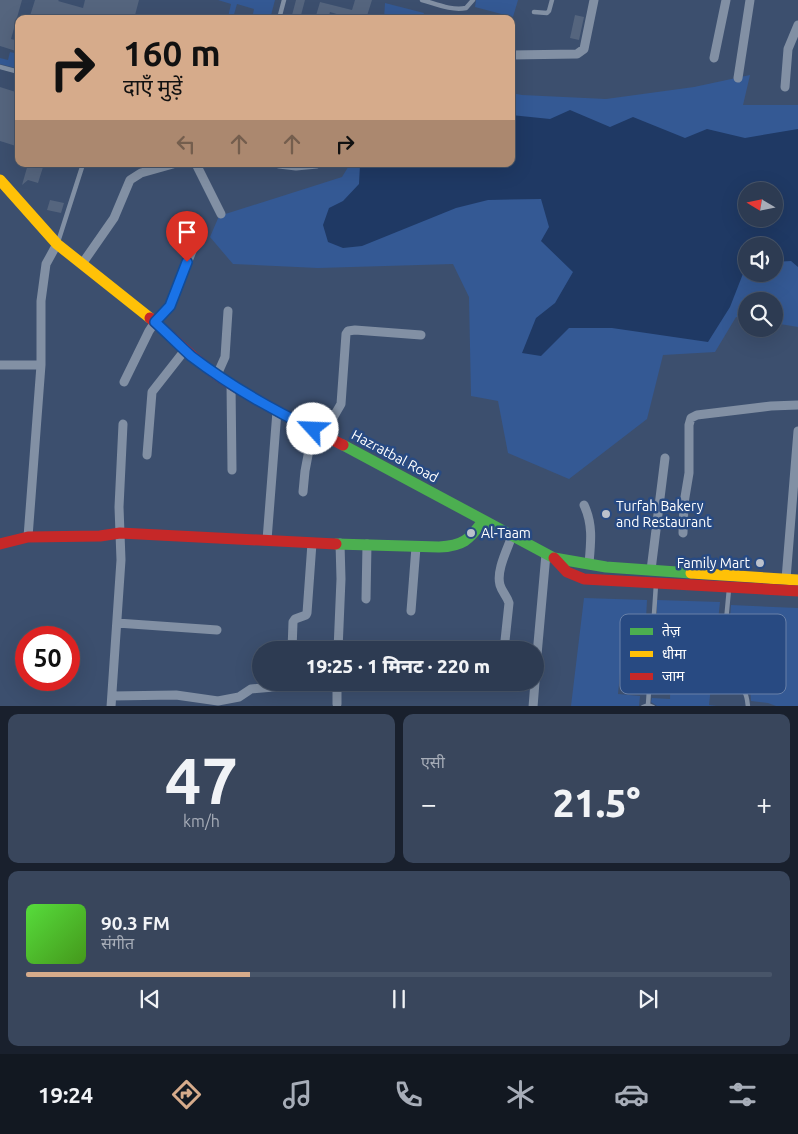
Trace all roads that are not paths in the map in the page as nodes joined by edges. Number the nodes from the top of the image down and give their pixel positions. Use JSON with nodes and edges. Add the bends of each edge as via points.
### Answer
{"nodes":[{"id":1,"x":284,"y":0,"type":"edge"},
{"id":2,"x":422,"y":0,"type":"edge"},
{"id":3,"x":473,"y":0,"type":"edge"},
{"id":4,"x":552,"y":0,"type":"edge"},
{"id":5,"x":594,"y":0,"type":"edge"},
{"id":6,"x":726,"y":0,"type":"edge"},
{"id":7,"x":750,"y":0,"type":"edge"},
{"id":8,"x":534,"y":12,"type":"dead end"},
{"id":9,"x":280,"y":15,"type":"edge"},
{"id":10,"x":798,"y":25,"type":"edge"},
{"id":11,"x":515,"y":55,"type":"edge"},
{"id":12,"x":714,"y":58,"type":"dead end"},
{"id":13,"x":0,"y":67,"type":"edge"},
{"id":14,"x":15,"y":71,"type":"edge"},
{"id":15,"x":738,"y":78,"type":"dead end"},
{"id":16,"x":785,"y":87,"type":"dead end"},
{"id":17,"x":82,"y":167,"type":"edge"},
{"id":18,"x":162,"y":167,"type":"edge"},
{"id":19,"x":198,"y":167,"type":"edge"},
{"id":20,"x":0,"y":180,"type":"edge"},
{"id":21,"x":221,"y":214,"type":"dead end"},
{"id":22,"x":57,"y":244,"type":"junction"},
{"id":23,"x":194,"y":246,"type":"dead end"},
{"id":24,"x":82,"y":264,"type":"junction"},
{"id":25,"x":228,"y":311,"type":"dead end"},
{"id":26,"x":155,"y":322,"type":"junction"},
{"id":27,"x":421,"y":335,"type":"dead end"},
{"id":28,"x":185,"y":350,"type":"junction"},
{"id":29,"x":0,"y":365,"type":"edge"},
{"id":30,"x":41,"y":365,"type":"junction"},
{"id":31,"x":217,"y":375,"type":"junction"},
{"id":32,"x":124,"y":382,"type":"dead end"},
{"id":33,"x":231,"y":384,"type":"junction"},
{"id":34,"x":798,"y":405,"type":"edge"},
{"id":35,"x":277,"y":411,"type":"junction"},
{"id":36,"x":123,"y":424,"type":"dead end"},
{"id":37,"x":313,"y":429,"type":"junction"},
{"id":38,"x":798,"y":431,"type":"edge"},
{"id":39,"x":323,"y":435,"type":"junction"},
{"id":40,"x":147,"y":455,"type":"dead end"},
{"id":41,"x":665,"y":458,"type":"dead end"},
{"id":42,"x":232,"y":470,"type":"dead end"},
{"id":43,"x":303,"y":492,"type":"dead end"},
{"id":44,"x":584,"y":504,"type":"dead end"},
{"id":45,"x":483,"y":521,"type":"junction"},
{"id":46,"x":120,"y":533,"type":"junction"},
{"id":47,"x":683,"y":533,"type":"dead end"},
{"id":48,"x":512,"y":536,"type":"junction"},
{"id":49,"x":28,"y":537,"type":"junction"},
{"id":50,"x":267,"y":540,"type":"junction"},
{"id":51,"x":312,"y":543,"type":"junction"},
{"id":52,"x":340,"y":543,"type":"junction"},
{"id":53,"x":0,"y":544,"type":"edge"},
{"id":54,"x":367,"y":544,"type":"junction"},
{"id":55,"x":416,"y":547,"type":"junction"},
{"id":56,"x":550,"y":556,"type":"junction"},
{"id":57,"x":589,"y":563,"type":"junction"},
{"id":58,"x":651,"y":570,"type":"junction"},
{"id":59,"x":792,"y":579,"type":"edge"},
{"id":60,"x":656,"y":584,"type":"junction"},
{"id":61,"x":729,"y":587,"type":"junction"},
{"id":62,"x":798,"y":591,"type":"edge"},
{"id":63,"x":366,"y":599,"type":"dead end"},
{"id":64,"x":411,"y":611,"type":"dead end"},
{"id":65,"x":654,"y":614,"type":"edge"},
{"id":66,"x":727,"y":614,"type":"edge"},
{"id":67,"x":117,"y":623,"type":"junction"},
{"id":68,"x":218,"y":630,"type":"dead end"},
{"id":69,"x":292,"y":641,"type":"edge"},
{"id":70,"x":338,"y":641,"type":"edge"},
{"id":71,"x":505,"y":641,"type":"edge"},
{"id":72,"x":539,"y":641,"type":"edge"},
{"id":73,"x":252,"y":689,"type":"edge"},
{"id":74,"x":337,"y":691,"type":"edge"},
{"id":75,"x":534,"y":691,"type":"edge"},
{"id":76,"x":112,"y":696,"type":"junction"},
{"id":77,"x":336,"y":704,"type":"dead end"},
{"id":78,"x":112,"y":706,"type":"edge"},
{"id":79,"x":533,"y":706,"type":"edge"}],
"edges":[{"from":1,"to":9,"type":"lane"},
{"from":2,"to":3,"type":"lane","via":[[462,9]]},
{"from":4,"to":8,"type":"lane","via":[[547,14]]},
{"from":5,"to":11,"type":"street","via":[[581,52]]},
{"from":6,"to":12,"type":"street"},
{"from":7,"to":15,"type":"street"},
{"from":10,"to":16,"type":"street","via":[[788,49]]},
{"from":13,"to":14,"type":"lane"},
{"from":17,"to":22,"type":"lane"},
{"from":18,"to":24,"type":"street","via":[[130,180],[114,218]]},
{"from":19,"to":21,"type":"street"},
{"from":20,"to":22,"type":"main road","name":"Hazratbal Road"},
{"from":22,"to":24,"type":"main road","name":"Hazratbal Road"},
{"from":22,"to":30,"type":"street","via":[[46,264]]},
{"from":23,"to":26,"type":"street","via":[[170,306]]},
{"from":24,"to":26,"type":"main road","name":"Hazratbal Road"},
{"from":25,"to":31,"type":"street","via":[[225,357]]},
{"from":26,"to":28,"type":"main road","name":"Hazratbal Road"},
{"from":26,"to":32,"type":"street"},
{"from":27,"to":39,"type":"street","via":[[348,331],[341,404]]},
{"from":28,"to":31,"type":"main road","name":"Hazratbal Road"},
{"from":28,"to":40,"type":"street","via":[[152,392]]},
{"from":29,"to":30,"type":"street"},
{"from":30,"to":49,"type":"street"},
{"from":31,"to":33,"type":"main road","name":"Hazratbal Road"},
{"from":33,"to":35,"type":"main road","name":"Hazratbal Road"},
{"from":33,"to":42,"type":"street"},
{"from":34,"to":47,"type":"street","via":[[691,418]]},
{"from":35,"to":37,"type":"main road","name":"Hazratbal Road"},
{"from":35,"to":50,"type":"street"},
{"from":36,"to":46,"type":"street"},
{"from":37,"to":39,"type":"main road","name":"Hazratbal Road"},
{"from":37,"to":43,"type":"street"},
{"from":38,"to":59,"type":"street"},
{"from":39,"to":45,"type":"main road","name":"Hazratbal Road"},
{"from":41,"to":58,"type":"street"},
{"from":44,"to":57,"type":"street","via":[[591,528]]},
{"from":45,"to":48,"type":"main road","name":"Hazratbal Road"},
{"from":45,"to":55,"type":"main road","via":[[459,546]]},
{"from":46,"to":49,"type":"main road"},
{"from":46,"to":50,"type":"main road"},
{"from":46,"to":67,"type":"street"},
{"from":48,"to":56,"type":"main road","name":"Hazratbal Road"},
{"from":48,"to":71,"type":"street","via":[[499,579],[509,603]]},
{"from":49,"to":53,"type":"main road"},
{"from":50,"to":51,"type":"main road"},
{"from":51,"to":52,"type":"main road"},
{"from":51,"to":69,"type":"street","via":[[307,613],[293,622]]},
{"from":52,"to":54,"type":"main road"},
{"from":52,"to":70,"type":"street"},
{"from":54,"to":55,"type":"main road"},
{"from":54,"to":63,"type":"street"},
{"from":55,"to":64,"type":"street"},
{"from":56,"to":57,"type":"main road","name":"Hazratbal Road"},
{"from":56,"to":60,"type":"main road","name":"Hazratbal Road","via":[[562,569],[577,577]]},
{"from":56,"to":72,"type":"street"},
{"from":57,"to":58,"type":"main road","name":"Hazratbal Road"},
{"from":58,"to":59,"type":"main road","name":"Hazratbal Road"},
{"from":60,"to":61,"type":"main road","name":"Hazratbal Road"},
{"from":60,"to":65,"type":"lane"},
{"from":61,"to":62,"type":"main road","name":"Hazratbal Road"},
{"from":61,"to":66,"type":"lane"},
{"from":67,"to":68,"type":"street"},
{"from":67,"to":76,"type":"street"},
{"from":73,"to":76,"type":"street","via":[[239,697],[218,701],[176,695]]},
{"from":74,"to":77,"type":"street"},
{"from":75,"to":79,"type":"street"},
{"from":76,"to":78,"type":"street"}]}
